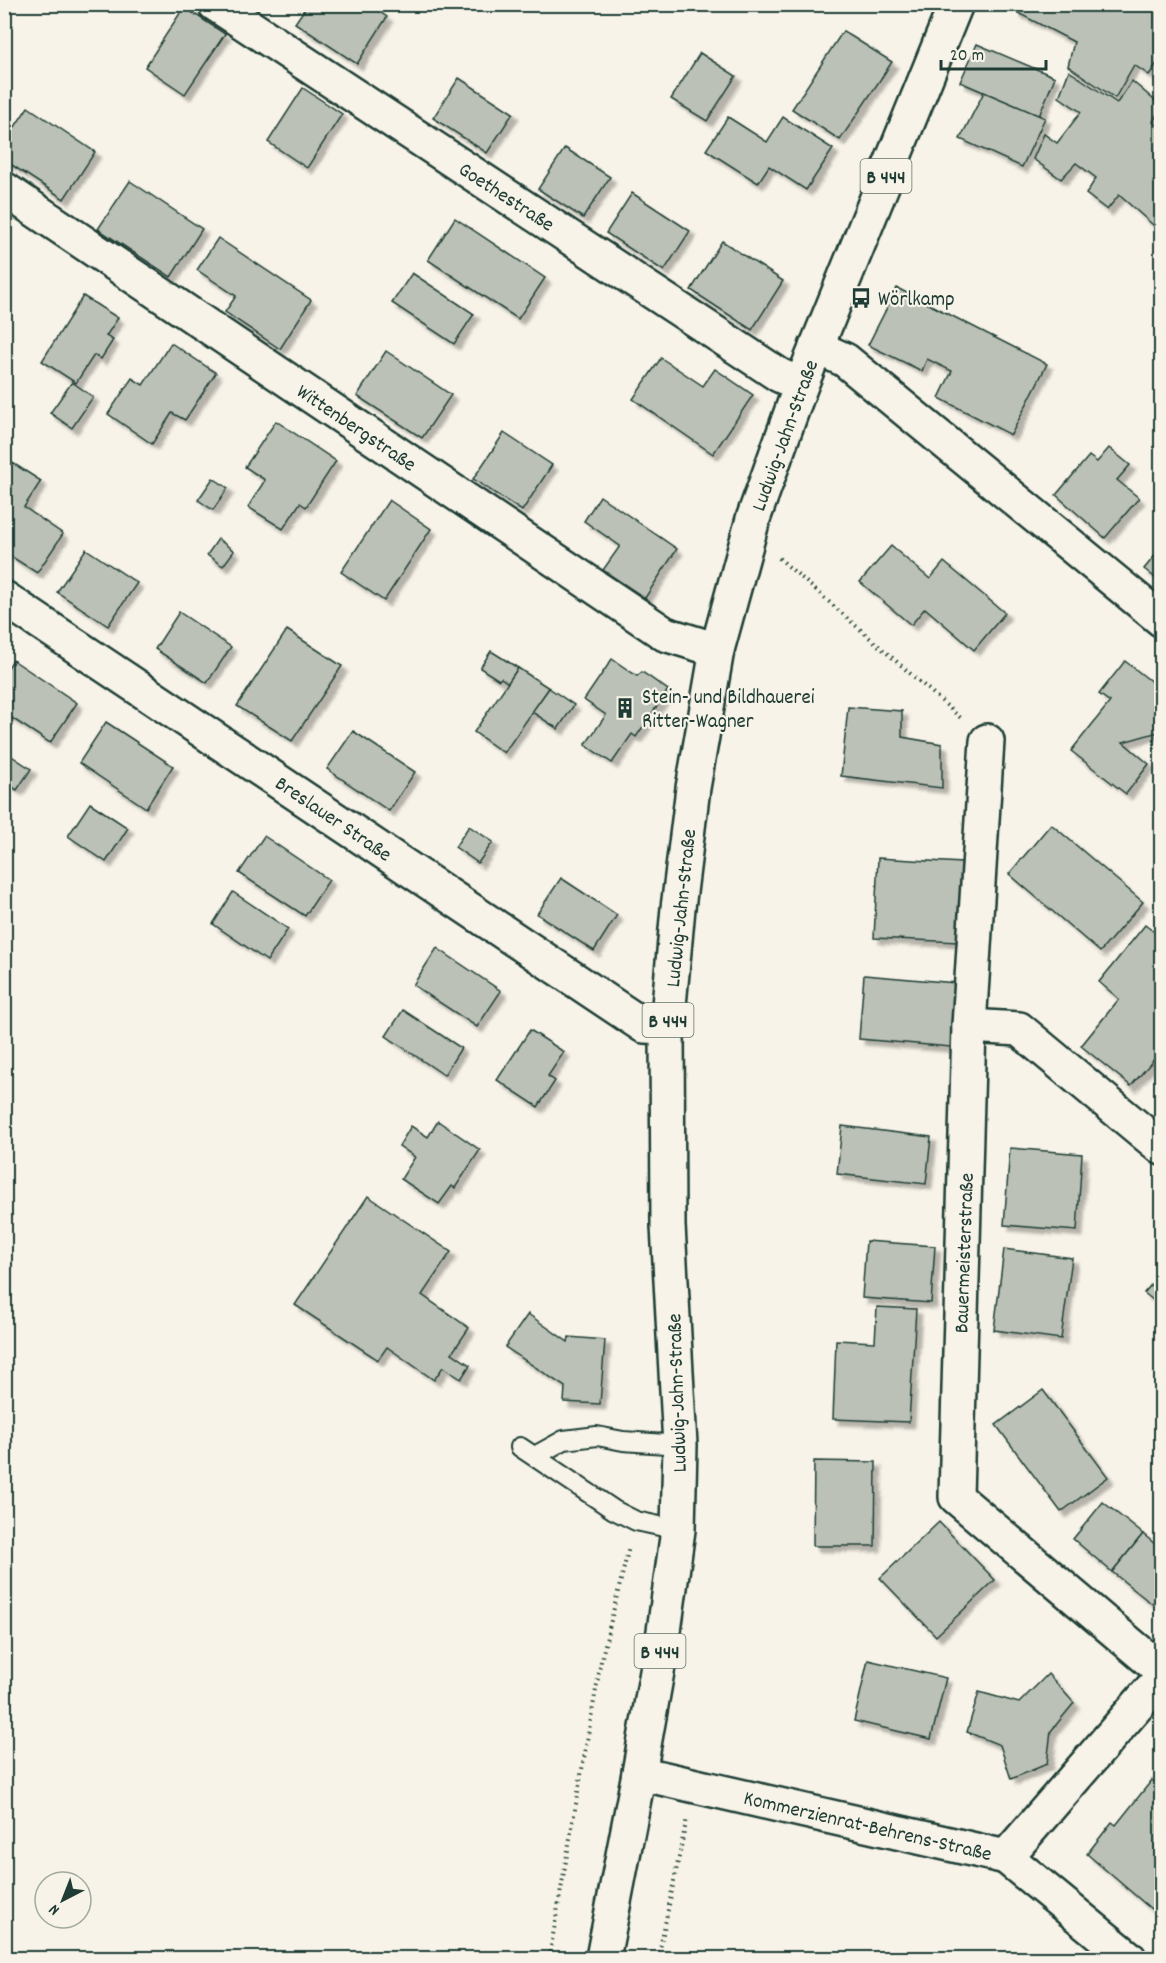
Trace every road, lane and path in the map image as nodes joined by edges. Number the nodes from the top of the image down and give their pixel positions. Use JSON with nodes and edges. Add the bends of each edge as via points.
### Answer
{"nodes":[{"id":1,"x":215,"y":4,"type":"edge"},
{"id":2,"x":956,"y":4,"type":"edge"},
{"id":3,"x":4,"y":189,"type":"edge"},
{"id":4,"x":816,"y":347,"type":"junction"},
{"id":5,"x":801,"y":385,"type":"junction"},
{"id":6,"x":778,"y":558,"type":"dead end"},
{"id":7,"x":4,"y":598,"type":"edge"},
{"id":8,"x":1161,"y":620,"type":"edge"},
{"id":9,"x":717,"y":650,"type":"junction"},
{"id":10,"x":987,"y":741,"type":"joint"},
{"id":11,"x":969,"y":1026,"type":"junction"},
{"id":12,"x":668,"y":1027,"type":"junction"},
{"id":13,"x":1161,"y":1148,"type":"edge"},
{"id":14,"x":680,"y":1445,"type":"junction"},
{"id":15,"x":636,"y":1521,"type":"junction"},
{"id":16,"x":678,"y":1530,"type":"junction"},
{"id":17,"x":1161,"y":1671,"type":"edge"},
{"id":18,"x":1161,"y":1677,"type":"edge"},
{"id":19,"x":639,"y":1773,"type":"junction"},
{"id":20,"x":694,"y":1785,"type":"junction"},
{"id":21,"x":1006,"y":1857,"type":"junction"},
{"id":22,"x":549,"y":1959,"type":"edge"},
{"id":23,"x":603,"y":1959,"type":"edge"},
{"id":24,"x":658,"y":1959,"type":"edge"},
{"id":25,"x":1129,"y":1959,"type":"edge"}],
"edges":[{"from":1,"to":5,"type":"street","name":"Goethestraße","via":[[779,375]]},
{"from":2,"to":4,"type":"street","name":"Ludwig-Jahn-Straße","number":"B 444"},
{"from":3,"to":9,"type":"street","name":"Wittenbergstraße","via":[[664,634]]},
{"from":4,"to":5,"type":"street","name":"Ludwig-Jahn-Straße","number":"B 444"},
{"from":4,"to":8,"type":"street","via":[[845,360]]},
{"from":5,"to":9,"type":"street","name":"Ludwig-Jahn-Straße","number":"B 444","via":[[753,519]]},
{"from":6,"to":10,"type":"path"},
{"from":7,"to":12,"type":"street","name":"Breslauer Straße","via":[[644,1026]]},
{"from":9,"to":12,"type":"street","name":"Ludwig-Jahn-Straße","number":"B 444","via":[[693,788]]},
{"from":10,"to":11,"type":"street","name":"Bauermeisterstraße"},
{"from":11,"to":13,"type":"street","via":[[1018,1029]]},
{"from":11,"to":17,"type":"street","name":"Bauermeisterstraße","via":[[956,1497]]},
{"from":12,"to":14,"type":"street","name":"Ludwig-Jahn-Straße","number":"B 444","via":[[668,1226]]},
{"from":14,"to":15,"type":"lane","via":[[597,1436],[564,1440],[527,1451]]},
{"from":14,"to":16,"type":"street","name":"Ludwig-Jahn-Straße","number":"B 444"},
{"from":15,"to":16,"type":"lane"},
{"from":15,"to":22,"type":"path","via":[[601,1661]]},
{"from":16,"to":19,"type":"street","name":"Ludwig-Jahn-Straße","number":"B 444"},
{"from":18,"to":21,"type":"street","name":"Kommerzienrat-Behrens-Straße"},
{"from":19,"to":20,"type":"street","name":"Kommerzienrat-Behrens-Straße"},
{"from":19,"to":23,"type":"street","name":"Ludwig-Jahn-Straße","number":"B 444"},
{"from":20,"to":21,"type":"street","name":"Kommerzienrat-Behrens-Straße"},
{"from":20,"to":24,"type":"path"},
{"from":21,"to":25,"type":"street"}]}
